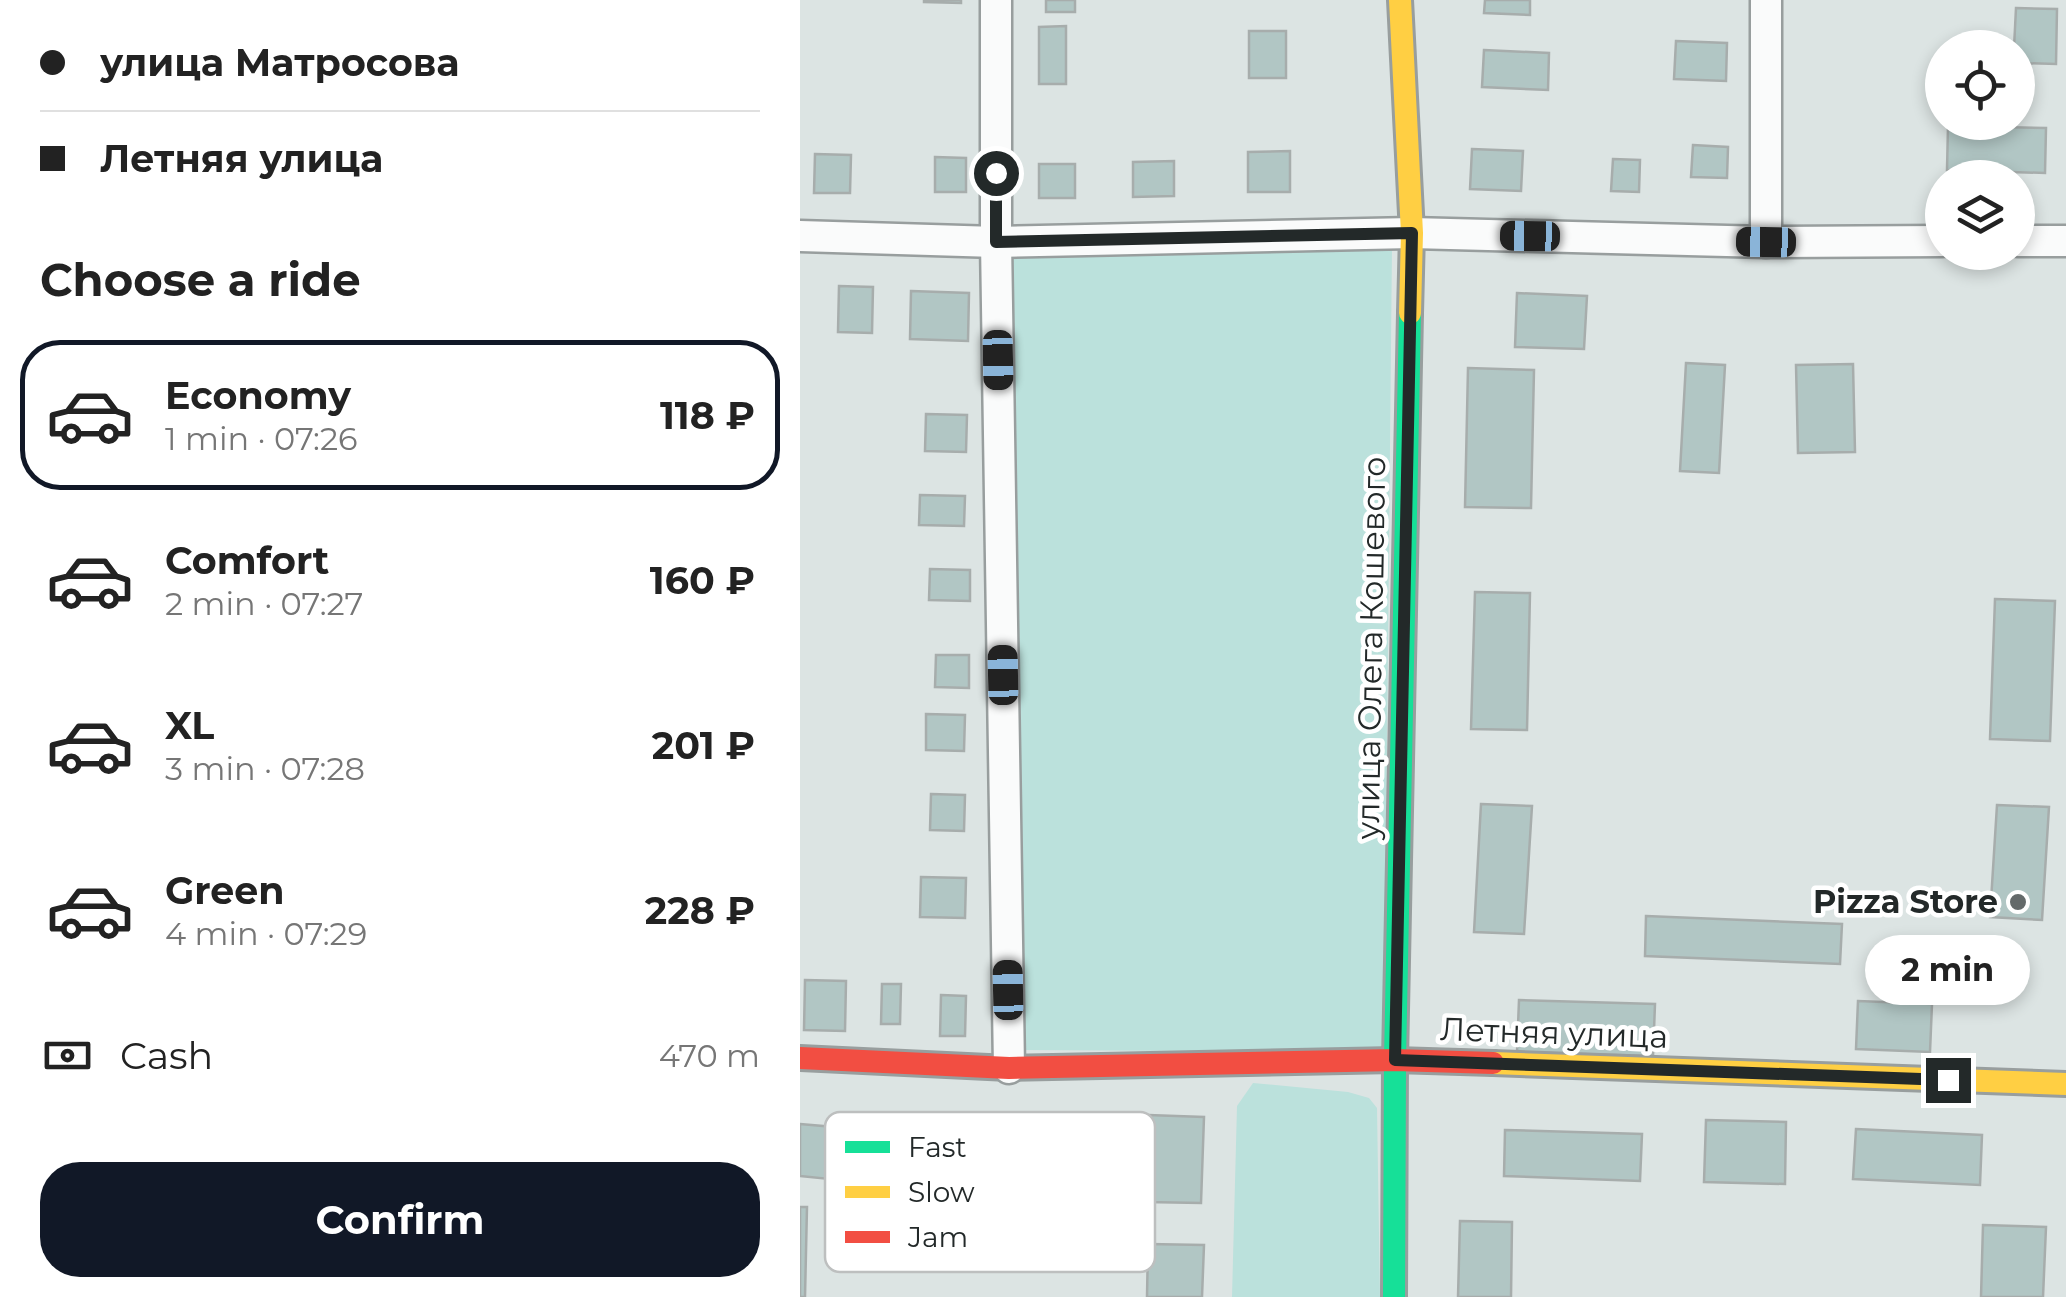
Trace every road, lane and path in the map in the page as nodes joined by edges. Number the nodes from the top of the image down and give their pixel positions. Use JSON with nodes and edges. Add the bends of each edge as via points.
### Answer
{"nodes":[{"id":1,"x":996,"y":0,"type":"edge"},
{"id":2,"x":1400,"y":0,"type":"edge"},
{"id":3,"x":1766,"y":0,"type":"edge"},
{"id":4,"x":1412,"y":233,"type":"junction"},
{"id":5,"x":800,"y":236,"type":"edge"},
{"id":6,"x":2066,"y":240,"type":"edge"},
{"id":7,"x":1925,"y":241,"type":"edge"},
{"id":8,"x":2035,"y":241,"type":"edge"},
{"id":9,"x":996,"y":242,"type":"junction"},
{"id":10,"x":1766,"y":242,"type":"junction"},
{"id":11,"x":800,"y":1058,"type":"edge"},
{"id":12,"x":1395,"y":1060,"type":"junction"},
{"id":13,"x":1009,"y":1068,"type":"junction"},
{"id":14,"x":2066,"y":1084,"type":"edge"},
{"id":15,"x":1394,"y":1297,"type":"edge"}],
"edges":[{"from":1,"to":9,"type":"street"},
{"from":2,"to":4,"type":"street","name":"улица Олега Кошевого"},
{"from":3,"to":10,"type":"street"},
{"from":4,"to":9,"type":"street"},
{"from":4,"to":10,"type":"street"},
{"from":4,"to":12,"type":"street","name":"улица Олега Кошевого"},
{"from":5,"to":9,"type":"street"},
{"from":6,"to":8,"type":"street"},
{"from":7,"to":10,"type":"street"},
{"from":9,"to":13,"type":"street"},
{"from":11,"to":13,"type":"street","name":"Летняя улица"},
{"from":12,"to":13,"type":"street","name":"Летняя улица"},
{"from":12,"to":14,"type":"street","name":"Летняя улица"},
{"from":12,"to":15,"type":"street","name":"улица Олега Кошевого"}]}
